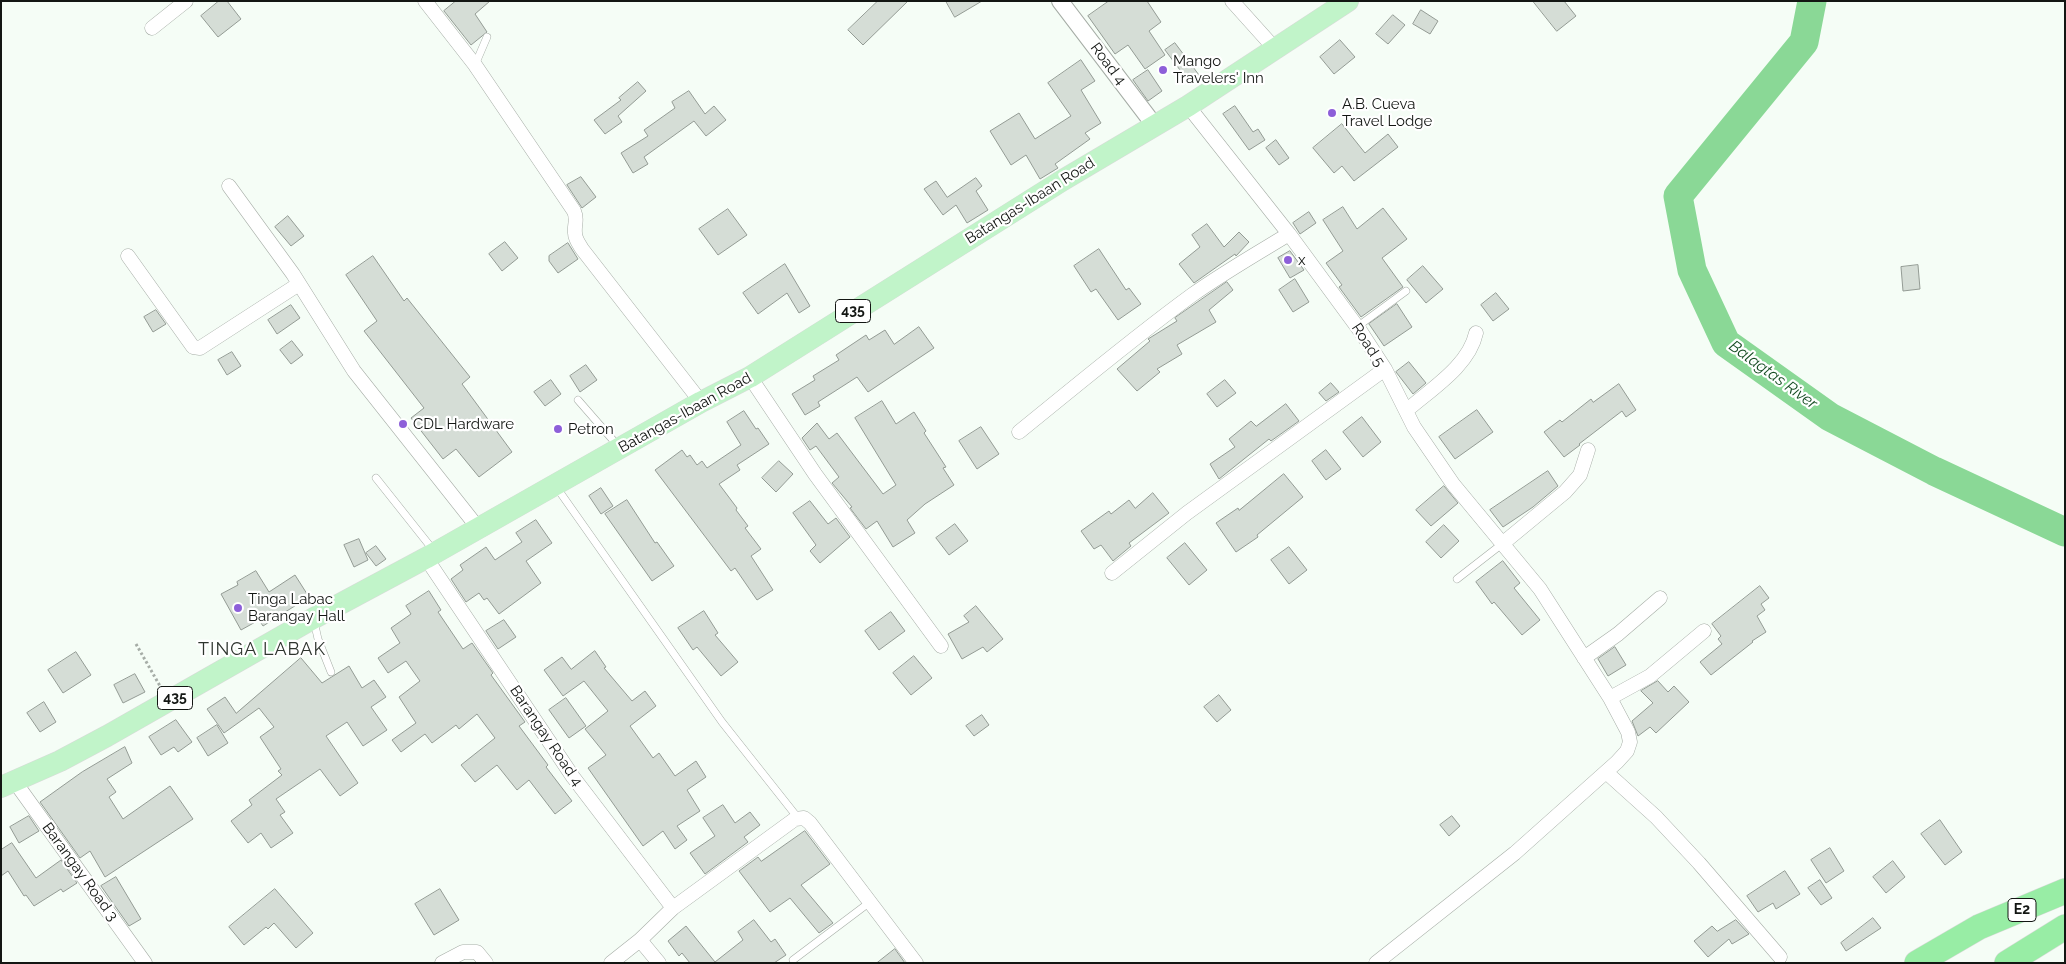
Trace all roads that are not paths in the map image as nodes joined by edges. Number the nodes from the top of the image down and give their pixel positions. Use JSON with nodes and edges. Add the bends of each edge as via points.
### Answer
{"nodes":[{"id":1,"x":186,"y":1,"type":"edge"},
{"id":2,"x":425,"y":1,"type":"edge"},
{"id":3,"x":1060,"y":1,"type":"edge"},
{"id":4,"x":1232,"y":1,"type":"edge"},
{"id":5,"x":1348,"y":1,"type":"edge"},
{"id":6,"x":152,"y":28,"type":"dead end"},
{"id":7,"x":487,"y":37,"type":"dead end"},
{"id":8,"x":1276,"y":50,"type":"junction"},
{"id":9,"x":474,"y":65,"type":"junction"},
{"id":10,"x":1188,"y":106,"type":"junction"},
{"id":11,"x":1155,"y":126,"type":"junction"},
{"id":12,"x":229,"y":186,"type":"dead end"},
{"id":13,"x":1289,"y":234,"type":"junction"},
{"id":14,"x":128,"y":256,"type":"dead end"},
{"id":15,"x":299,"y":284,"type":"junction"},
{"id":16,"x":1406,"y":291,"type":"dead end"},
{"id":17,"x":1357,"y":327,"type":"junction"},
{"id":18,"x":1476,"y":333,"type":"dead end"},
{"id":19,"x":1385,"y":369,"type":"junction"},
{"id":20,"x":750,"y":377,"type":"junction"},
{"id":21,"x":578,"y":400,"type":"dead end"},
{"id":22,"x":701,"y":402,"type":"junction"},
{"id":23,"x":1406,"y":411,"type":"junction"},
{"id":24,"x":1019,"y":432,"type":"dead end"},
{"id":25,"x":621,"y":449,"type":"junction"},
{"id":26,"x":1588,"y":450,"type":"dead end"},
{"id":27,"x":376,"y":478,"type":"dead end"},
{"id":28,"x":555,"y":485,"type":"junction"},
{"id":29,"x":479,"y":528,"type":"junction"},
{"id":30,"x":1502,"y":544,"type":"junction"},
{"id":31,"x":431,"y":556,"type":"junction"},
{"id":32,"x":1112,"y":573,"type":"dead end"},
{"id":33,"x":1457,"y":579,"type":"dead end"},
{"id":34,"x":1660,"y":598,"type":"dead end"},
{"id":35,"x":314,"y":618,"type":"junction"},
{"id":36,"x":1704,"y":631,"type":"dead end"},
{"id":37,"x":940,"y":646,"type":"dead end"},
{"id":38,"x":1584,"y":658,"type":"junction"},
{"id":39,"x":331,"y":672,"type":"dead end"},
{"id":40,"x":1610,"y":698,"type":"junction"},
{"id":41,"x":1606,"y":772,"type":"junction"},
{"id":42,"x":8,"y":785,"type":"edge"},
{"id":43,"x":798,"y":819,"type":"junction"},
{"id":44,"x":2065,"y":891,"type":"edge"},
{"id":45,"x":870,"y":902,"type":"junction"},
{"id":46,"x":673,"y":908,"type":"junction"},
{"id":47,"x":2065,"y":927,"type":"edge"},
{"id":48,"x":640,"y":940,"type":"junction"},
{"id":49,"x":1780,"y":957,"type":"dead end"},
{"id":50,"x":793,"y":960,"type":"dead end"},
{"id":51,"x":145,"y":963,"type":"edge"},
{"id":52,"x":442,"y":963,"type":"edge"},
{"id":53,"x":486,"y":963,"type":"edge"},
{"id":54,"x":610,"y":963,"type":"edge"},
{"id":55,"x":659,"y":963,"type":"edge"},
{"id":56,"x":916,"y":963,"type":"edge"},
{"id":57,"x":1376,"y":963,"type":"edge"},
{"id":58,"x":1917,"y":963,"type":"edge"},
{"id":59,"x":2007,"y":963,"type":"edge"}],
"edges":[{"from":1,"to":6,"type":"street"},
{"from":2,"to":9,"type":"street"},
{"from":3,"to":11,"type":"street","name":"Road 4"},
{"from":4,"to":8,"type":"street"},
{"from":5,"to":8,"type":"main road","name":"Batangas-Ibaan Road","number":"435"},
{"from":7,"to":9,"type":"lane"},
{"from":8,"to":10,"type":"main road","name":"Batangas-Ibaan Road","number":"435"},
{"from":9,"to":22,"type":"street","via":[[574,211],[577,217],[576,240],[582,249]]},
{"from":10,"to":11,"type":"main road","name":"Batangas-Ibaan Road","number":"435"},
{"from":10,"to":13,"type":"street","name":"Road 5"},
{"from":11,"to":20,"type":"main road","name":"Batangas-Ibaan Road","number":"435","via":[[1063,180]]},
{"from":12,"to":15,"type":"street"},
{"from":13,"to":17,"type":"street","name":"Road 5"},
{"from":13,"to":24,"type":"street","via":[[1193,295]]},
{"from":14,"to":15,"type":"street","via":[[193,347],[200,348]]},
{"from":15,"to":29,"type":"street","via":[[354,370]]},
{"from":16,"to":17,"type":"lane"},
{"from":17,"to":19,"type":"street","name":"Road 5"},
{"from":18,"to":23,"type":"street","via":[[1464,360]]},
{"from":19,"to":23,"type":"street","name":"Road 5"},
{"from":19,"to":32,"type":"street","via":[[1187,513]]},
{"from":20,"to":22,"type":"main road","name":"Batangas-Ibaan Road","number":"435"},
{"from":20,"to":37,"type":"street","via":[[815,474]]},
{"from":21,"to":25,"type":"lane"},
{"from":22,"to":25,"type":"main road","name":"Batangas-Ibaan Road","number":"435"},
{"from":23,"to":30,"type":"street","name":"Road 5","via":[[1453,484]]},
{"from":25,"to":28,"type":"main road","name":"Batangas-Ibaan Road","number":"435"},
{"from":26,"to":30,"type":"street","via":[[1580,476]]},
{"from":27,"to":31,"type":"lane"},
{"from":28,"to":29,"type":"main road","name":"Batangas-Ibaan Road","number":"435"},
{"from":28,"to":43,"type":"lane","via":[[722,722]]},
{"from":29,"to":31,"type":"main road","name":"Batangas-Ibaan Road","number":"435"},
{"from":30,"to":33,"type":"lane"},
{"from":30,"to":38,"type":"street","name":"Road 5","via":[[1540,589]]},
{"from":31,"to":35,"type":"main road","name":"Batangas-Ibaan Road","number":"435"},
{"from":31,"to":46,"type":"street","name":"Barangay Road 4","via":[[573,777]]},
{"from":34,"to":38,"type":"street"},
{"from":35,"to":39,"type":"lane"},
{"from":35,"to":42,"type":"main road","name":"Batangas-Ibaan Road","number":"435","via":[[169,702]]},
{"from":36,"to":40,"type":"street","via":[[1650,676]]},
{"from":38,"to":40,"type":"street","name":"Road 5"},
{"from":40,"to":41,"type":"street","name":"Road 5","via":[[1630,742],[1627,751]]},
{"from":41,"to":49,"type":"street","via":[[1656,816]]},
{"from":41,"to":57,"type":"street","via":[[1515,853]]},
{"from":42,"to":51,"type":"street","name":"Barangay Road 3"},
{"from":43,"to":45,"type":"street","via":[[804,818],[810,823]]},
{"from":43,"to":46,"type":"street"},
{"from":44,"to":58,"type":"highway","number":"E2","via":[[1979,927]]},
{"from":45,"to":50,"type":"lane"},
{"from":45,"to":56,"type":"street"},
{"from":46,"to":48,"type":"street"},
{"from":47,"to":59,"type":"highway","number":"E2"},
{"from":48,"to":54,"type":"street"},
{"from":48,"to":55,"type":"street"},
{"from":52,"to":53,"type":"street","via":[[463,952],[477,952]]}]}
